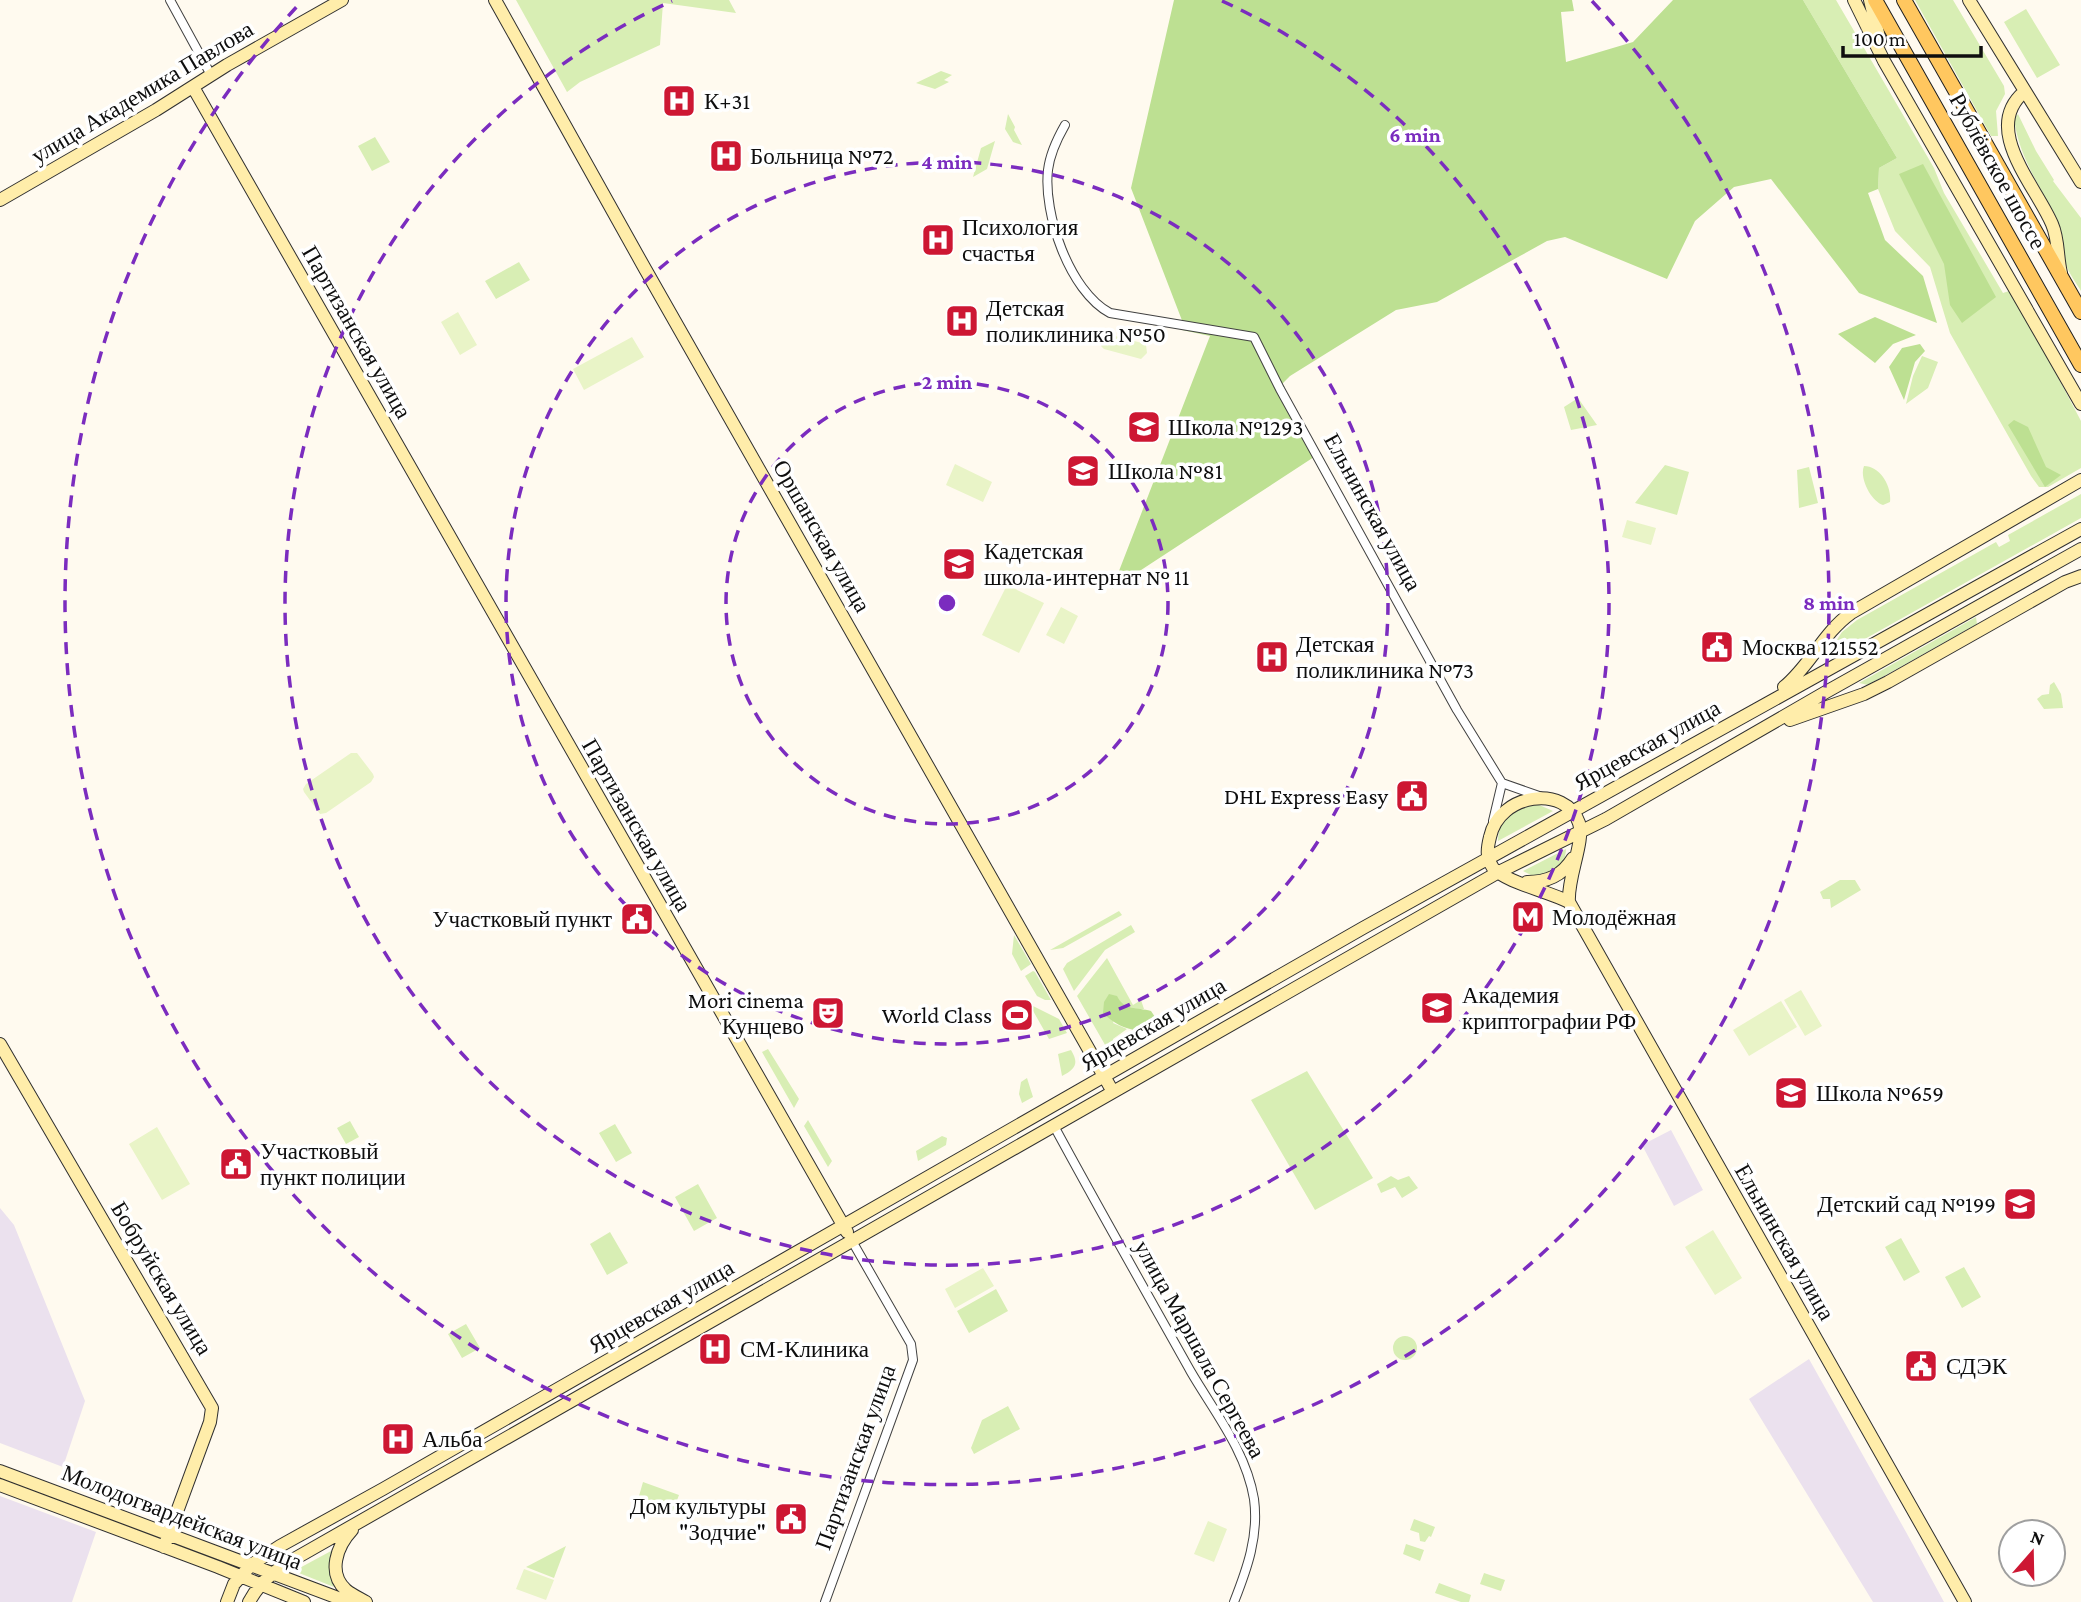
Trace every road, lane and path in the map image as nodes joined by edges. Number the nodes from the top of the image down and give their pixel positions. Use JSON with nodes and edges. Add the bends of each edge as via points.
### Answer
{"nodes":[{"id":1,"x":170,"y":0,"type":"edge"},
{"id":2,"x":342,"y":0,"type":"edge"},
{"id":3,"x":495,"y":0,"type":"edge"},
{"id":4,"x":1854,"y":0,"type":"edge"},
{"id":5,"x":1872,"y":0,"type":"edge"},
{"id":6,"x":1903,"y":0,"type":"edge"},
{"id":7,"x":1969,"y":0,"type":"edge"},
{"id":8,"x":1884,"y":61,"type":"junction"},
{"id":9,"x":211,"y":75,"type":"junction"},
{"id":10,"x":193,"y":87,"type":"junction"},
{"id":11,"x":2024,"y":92,"type":"junction"},
{"id":12,"x":1065,"y":125,"type":"dead end"},
{"id":13,"x":2081,"y":182,"type":"edge"},
{"id":14,"x":0,"y":200,"type":"edge"},
{"id":15,"x":2064,"y":283,"type":"junction"},
{"id":16,"x":2081,"y":313,"type":"edge"},
{"id":17,"x":2081,"y":365,"type":"edge"},
{"id":18,"x":2081,"y":404,"type":"edge"},
{"id":19,"x":2081,"y":480,"type":"edge"},
{"id":20,"x":2081,"y":529,"type":"edge"},
{"id":21,"x":2081,"y":550,"type":"edge"},
{"id":22,"x":2081,"y":576,"type":"edge"},
{"id":23,"x":2065,"y":582,"type":"junction"},
{"id":24,"x":2081,"y":582,"type":"edge"},
{"id":25,"x":1756,"y":710,"type":"junction"},
{"id":26,"x":1754,"y":734,"type":"junction"},
{"id":27,"x":1669,"y":757,"type":"junction"},
{"id":28,"x":1680,"y":777,"type":"junction"},
{"id":29,"x":1502,"y":783,"type":"junction"},
{"id":30,"x":1546,"y":799,"type":"junction"},
{"id":31,"x":1572,"y":810,"type":"junction"},
{"id":32,"x":1491,"y":829,"type":"junction"},
{"id":33,"x":1581,"y":832,"type":"junction"},
{"id":34,"x":1576,"y":854,"type":"junction"},
{"id":35,"x":1488,"y":858,"type":"junction"},
{"id":36,"x":1497,"y":873,"type":"junction"},
{"id":37,"x":1523,"y":883,"type":"junction"},
{"id":38,"x":1569,"y":902,"type":"junction"},
{"id":39,"x":0,"y":1044,"type":"edge"},
{"id":40,"x":1104,"y":1076,"type":"junction"},
{"id":41,"x":1113,"y":1092,"type":"junction"},
{"id":42,"x":1054,"y":1126,"type":"junction"},
{"id":43,"x":843,"y":1226,"type":"junction"},
{"id":44,"x":852,"y":1241,"type":"junction"},
{"id":45,"x":0,"y":1471,"type":"edge"},
{"id":46,"x":0,"y":1485,"type":"edge"},
{"id":47,"x":356,"y":1525,"type":"junction"},
{"id":48,"x":169,"y":1533,"type":"junction"},
{"id":49,"x":164,"y":1547,"type":"junction"},
{"id":50,"x":251,"y":1565,"type":"junction"},
{"id":51,"x":272,"y":1573,"type":"junction"},
{"id":52,"x":241,"y":1576,"type":"junction"},
{"id":53,"x":260,"y":1585,"type":"junction"},
{"id":54,"x":227,"y":1602,"type":"edge"},
{"id":55,"x":249,"y":1602,"type":"edge"},
{"id":56,"x":304,"y":1602,"type":"edge"},
{"id":57,"x":349,"y":1602,"type":"edge"},
{"id":58,"x":366,"y":1602,"type":"edge"},
{"id":59,"x":825,"y":1602,"type":"edge"},
{"id":60,"x":1234,"y":1602,"type":"edge"},
{"id":61,"x":1965,"y":1602,"type":"edge"}],
"edges":[{"from":1,"to":9,"type":"street"},
{"from":2,"to":9,"type":"main road","name":"улица Академика Павлова"},
{"from":3,"to":40,"type":"main road","name":"Оршанская улица"},
{"from":4,"to":8,"type":"main road"},
{"from":5,"to":8,"type":"main road"},
{"from":5,"to":17,"type":"main road","name":"Рублёвское шоссе"},
{"from":6,"to":15,"type":"main road","name":"Рублёвское шоссе"},
{"from":7,"to":11,"type":"main road"},
{"from":8,"to":18,"type":"main road"},
{"from":9,"to":10,"type":"main road","name":"улица Академика Павлова"},
{"from":10,"to":14,"type":"main road","name":"улица Академика Павлова"},
{"from":10,"to":43,"type":"main road","name":"Партизанская улица"},
{"from":11,"to":13,"type":"main road"},
{"from":11,"to":15,"type":"main road","via":[[2007,117],[2008,137],[2053,226]]},
{"from":12,"to":29,"type":"street","name":"Ельнинская улица","via":[[1051,156],[1047,188],[1056,234],[1072,270],[1104,309],[1254,337],[1457,710]]},
{"from":15,"to":16,"type":"main road","name":"Рублёвское шоссе"},
{"from":19,"to":25,"type":"main road","via":[[1838,622],[1794,679]]},
{"from":20,"to":25,"type":"main road","name":"Ярцевская улица"},
{"from":21,"to":26,"type":"main road","name":"Ярцевская улица"},
{"from":22,"to":23,"type":"main road"},
{"from":23,"to":24,"type":"street"},
{"from":23,"to":26,"type":"main road","via":[[1876,688]]},
{"from":25,"to":27,"type":"main road","name":"Ярцевская улица"},
{"from":26,"to":28,"type":"main road","name":"Ярцевская улица"},
{"from":27,"to":28,"type":"main road","via":[[1666,770]]},
{"from":27,"to":31,"type":"main road","name":"Ярцевская улица"},
{"from":28,"to":33,"type":"main road","name":"Ярцевская улица"},
{"from":29,"to":30,"type":"street"},
{"from":29,"to":32,"type":"street"},
{"from":30,"to":31,"type":"main road"},
{"from":30,"to":32,"type":"main road","via":[[1511,805]]},
{"from":31,"to":33,"type":"main road"},
{"from":31,"to":35,"type":"main road","name":"Ярцевская улица"},
{"from":32,"to":35,"type":"main road"},
{"from":33,"to":34,"type":"main road"},
{"from":33,"to":36,"type":"main road","name":"Ярцевская улица"},
{"from":34,"to":37,"type":"main road","via":[[1557,876]]},
{"from":34,"to":38,"type":"main road"},
{"from":35,"to":36,"type":"main road"},
{"from":35,"to":40,"type":"main road","name":"Ярцевская улица"},
{"from":36,"to":37,"type":"main road"},
{"from":36,"to":41,"type":"main road","name":"Ярцевская улица"},
{"from":37,"to":38,"type":"main road"},
{"from":38,"to":61,"type":"main road","name":"Ельнинская улица"},
{"from":39,"to":48,"type":"main road","name":"Бобруйская улица","via":[[212,1408]]},
{"from":40,"to":41,"type":"main road","name":"Оршанская улица"},
{"from":40,"to":43,"type":"main road","name":"Ярцевская улица"},
{"from":41,"to":42,"type":"main road","name":"Ярцевская улица"},
{"from":42,"to":44,"type":"main road","name":"Ярцевская улица"},
{"from":42,"to":60,"type":"street","name":"улица Маршала Сергеева","via":[[1233,1439],[1248,1475],[1254,1502],[1252,1548]]},
{"from":43,"to":44,"type":"main road","name":"Партизанская улица"},
{"from":43,"to":50,"type":"main road","name":"Ярцевская улица"},
{"from":44,"to":47,"type":"main road","name":"Ярцевская улица"},
{"from":44,"to":59,"type":"street","name":"Партизанская улица","via":[[911,1344],[913,1360]]},
{"from":45,"to":48,"type":"main road","name":"Молодогвардейская улица"},
{"from":46,"to":49,"type":"main road","name":"Молодогвардейская улица"},
{"from":47,"to":51,"type":"main road","name":"Ярцевская улица"},
{"from":47,"to":58,"type":"main road","via":[[340,1546],[335,1567],[346,1590]]},
{"from":48,"to":49,"type":"main road","name":"Бобруйская улица"},
{"from":48,"to":50,"type":"main road","name":"Молодогвардейская улица"},
{"from":49,"to":52,"type":"main road","name":"Молодогвардейская улица"},
{"from":50,"to":51,"type":"main road","name":"Молодогвардейская улица"},
{"from":50,"to":52,"type":"main road","name":"Ярцевская улица"},
{"from":51,"to":53,"type":"main road","name":"Ярцевская улица"},
{"from":51,"to":57,"type":"main road","name":"Молодогвардейская улица"},
{"from":52,"to":53,"type":"main road","name":"Молодогвардейская улица"},
{"from":52,"to":54,"type":"main road","name":"Ярцевская улица"},
{"from":53,"to":55,"type":"main road","name":"Ярцевская улица"},
{"from":53,"to":56,"type":"main road","name":"Молодогвардейская улица"}]}
